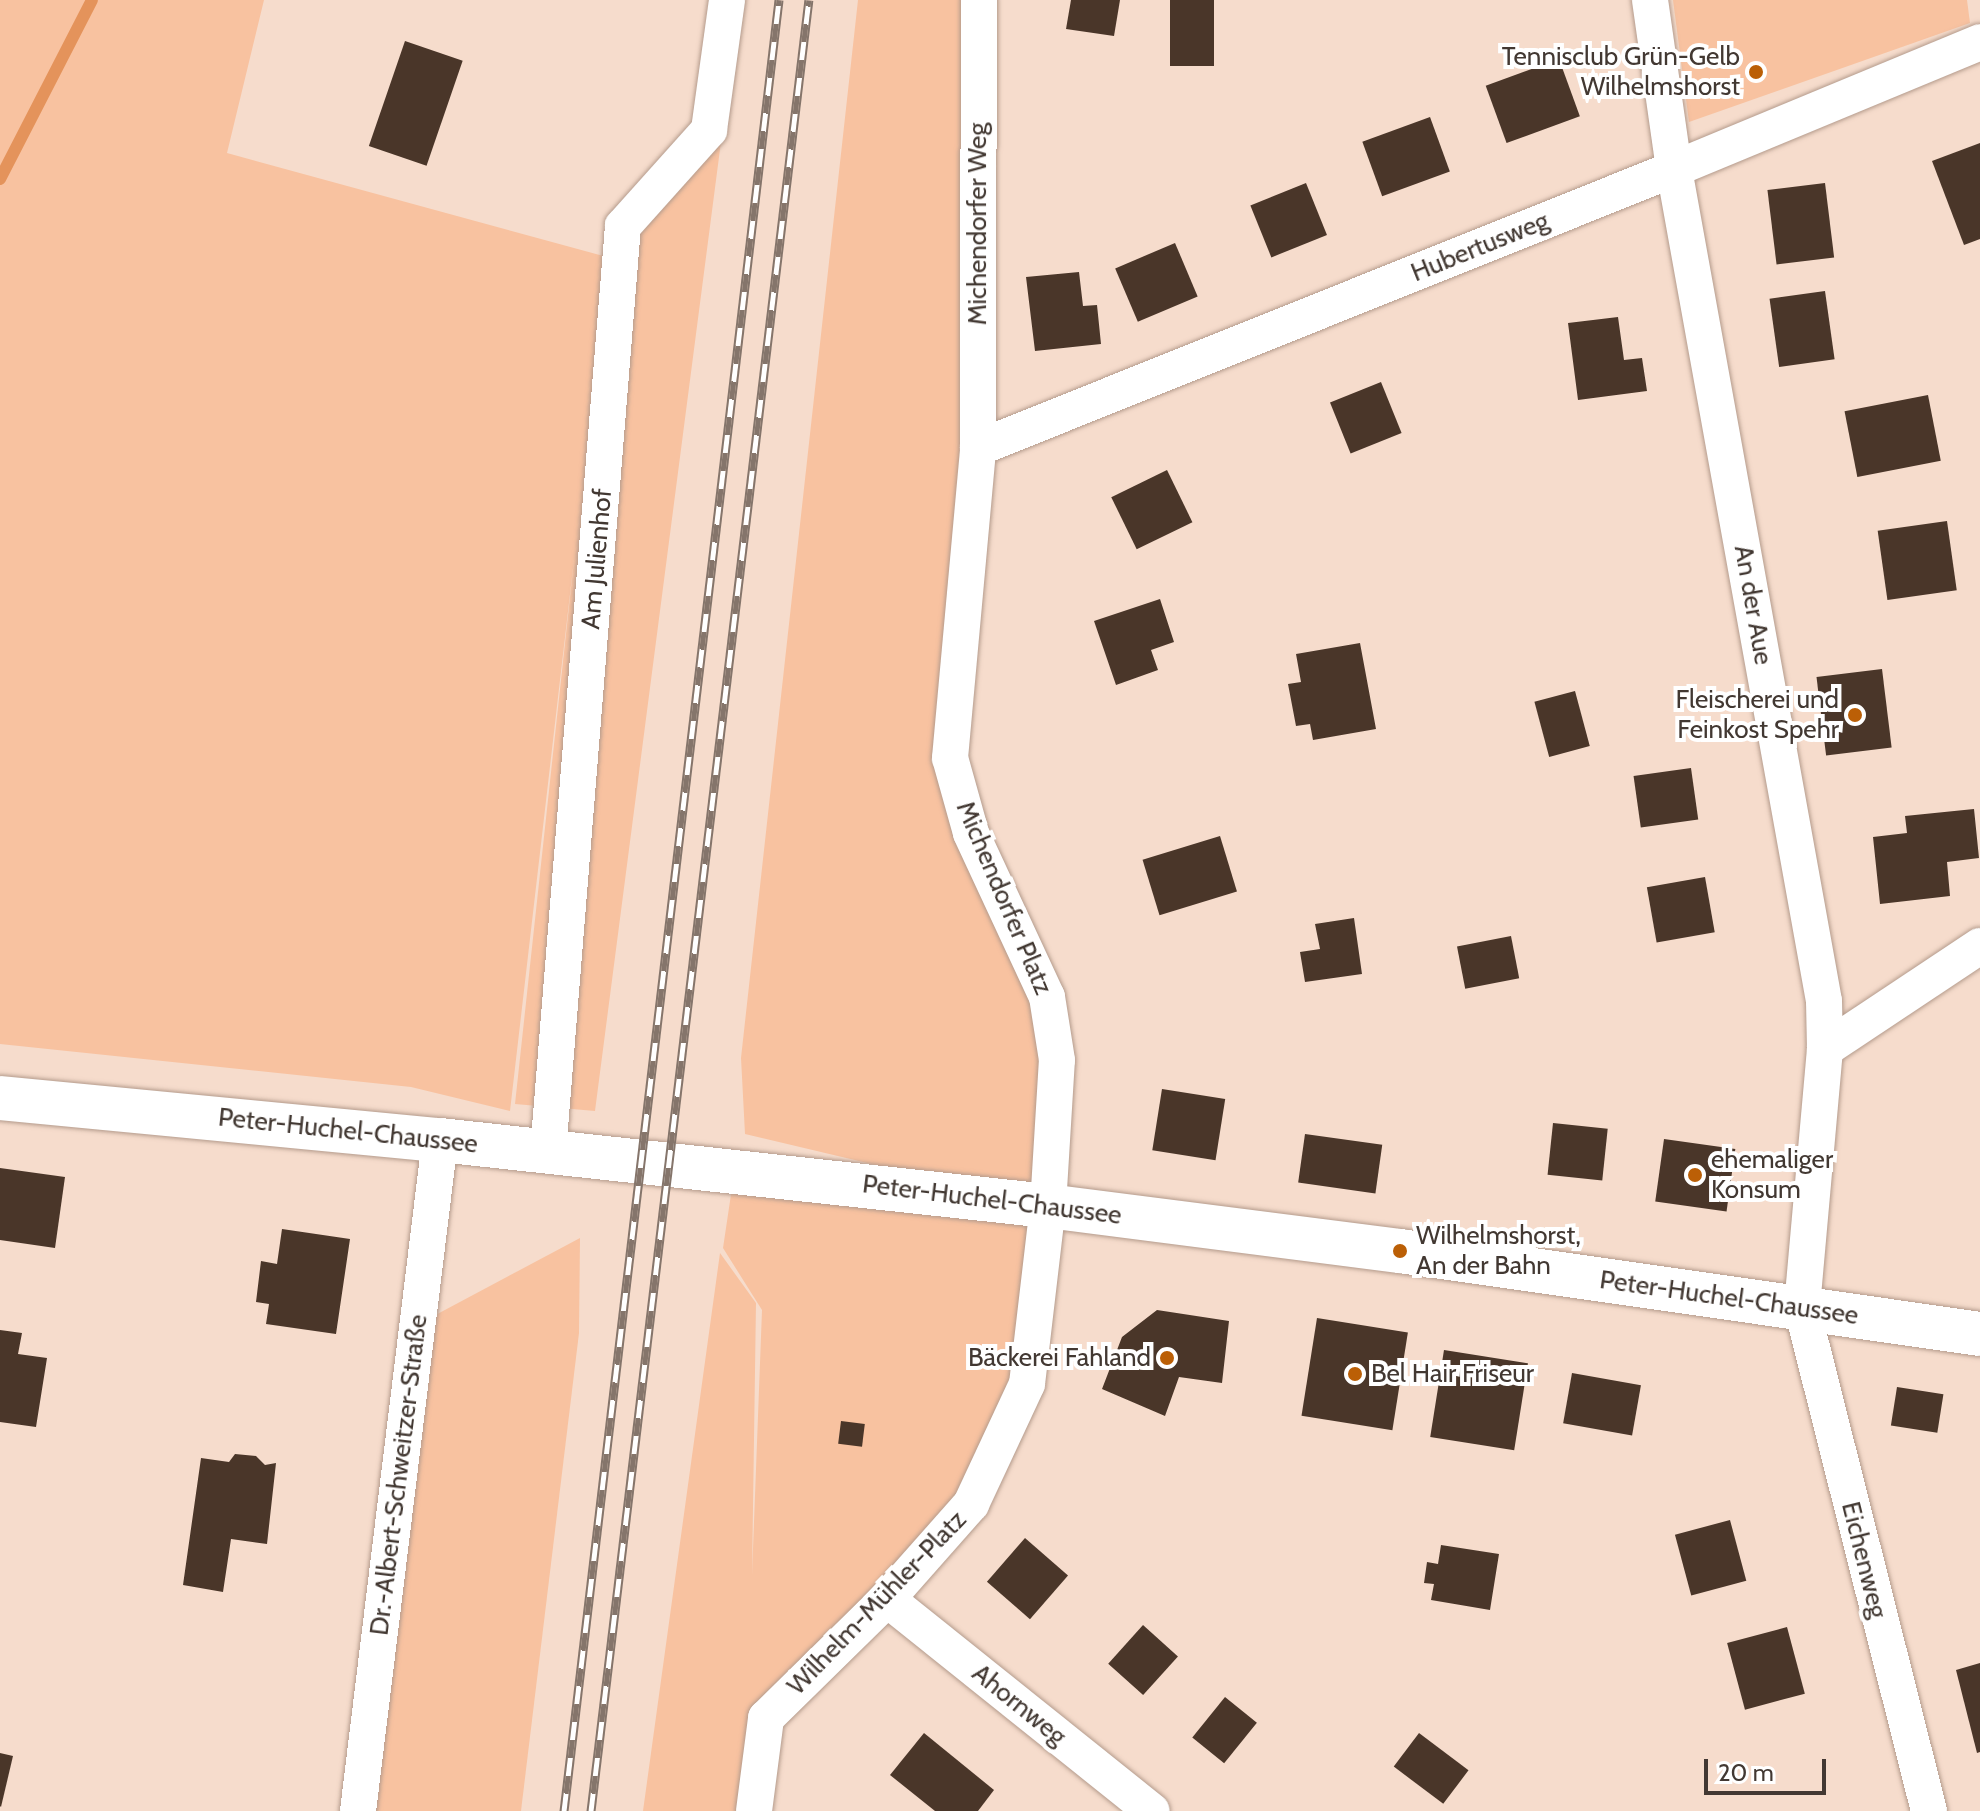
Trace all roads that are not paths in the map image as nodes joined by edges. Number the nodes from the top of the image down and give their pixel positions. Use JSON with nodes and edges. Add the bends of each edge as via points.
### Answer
{"nodes":[{"id":1,"x":727,"y":0,"type":"edge"},
{"id":2,"x":979,"y":0,"type":"edge"},
{"id":3,"x":1650,"y":0,"type":"edge"},
{"id":4,"x":1980,"y":42,"type":"edge"},
{"id":5,"x":1674,"y":169,"type":"junction"},
{"id":6,"x":978,"y":448,"type":"junction"},
{"id":7,"x":1980,"y":946,"type":"edge"},
{"id":8,"x":1825,"y":1049,"type":"junction"},
{"id":9,"x":0,"y":1098,"type":"edge"},
{"id":10,"x":440,"y":1140,"type":"junction"},
{"id":11,"x":548,"y":1152,"type":"junction"},
{"id":12,"x":1048,"y":1206,"type":"junction"},
{"id":13,"x":1802,"y":1308,"type":"junction"},
{"id":14,"x":1980,"y":1334,"type":"edge"},
{"id":15,"x":887,"y":1599,"type":"junction"},
{"id":16,"x":358,"y":1811,"type":"edge"},
{"id":17,"x":754,"y":1811,"type":"edge"},
{"id":18,"x":1152,"y":1811,"type":"edge"},
{"id":19,"x":1929,"y":1811,"type":"edge"}],
"edges":[{"from":1,"to":11,"type":"street","name":"Am Julienhof","via":[[709,130],[623,226]]},
{"from":2,"to":6,"type":"street","name":"Michendorfer Weg"},
{"from":3,"to":5,"type":"street","name":"An der Aue"},
{"from":4,"to":5,"type":"street","name":"Hubertusweg"},
{"from":5,"to":6,"type":"street","name":"Hubertusweg"},
{"from":5,"to":8,"type":"street","name":"An der Aue","via":[[1824,1001]]},
{"from":6,"to":12,"type":"street","name":"Michendorfer Platz","via":[[950,758],[971,833],[1047,997],[1057,1060]]},
{"from":7,"to":8,"type":"street"},
{"from":8,"to":13,"type":"street","name":"An der Aue"},
{"from":9,"to":10,"type":"street","name":"Peter-Huchel-Chaussee"},
{"from":10,"to":11,"type":"street","name":"Peter-Huchel-Chaussee"},
{"from":10,"to":16,"type":"street","name":"Dr.-Albert-Schweitzer-Straße"},
{"from":11,"to":12,"type":"street","name":"Peter-Huchel-Chaussee"},
{"from":12,"to":13,"type":"street","name":"Peter-Huchel-Chaussee"},
{"from":12,"to":15,"type":"street","name":"Wilhelm-Mühler-Platz","via":[[1027,1384],[971,1504]]},
{"from":13,"to":14,"type":"street","name":"Peter-Huchel-Chaussee"},
{"from":13,"to":19,"type":"street","name":"Eichenweg"},
{"from":15,"to":17,"type":"street","name":"Wilhelm-Mühler-Platz","via":[[766,1718]]},
{"from":15,"to":18,"type":"street","name":"Ahornweg"}]}
